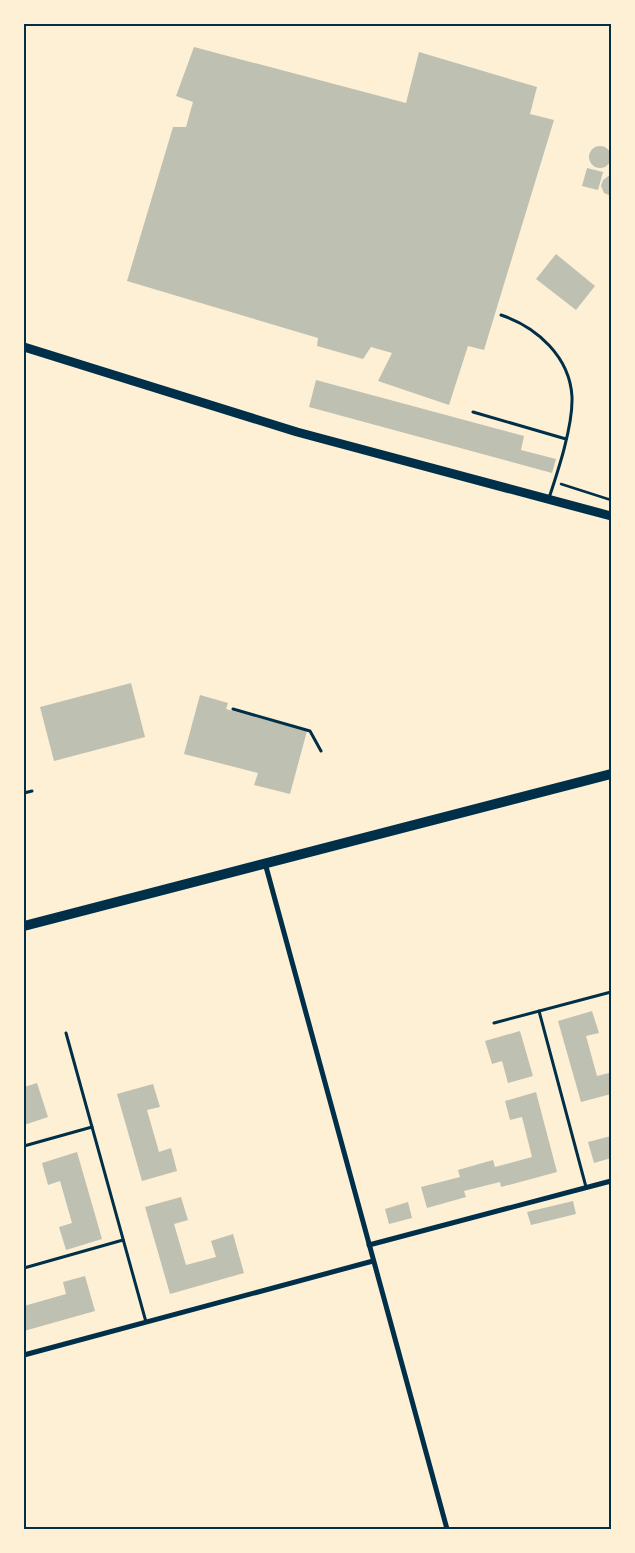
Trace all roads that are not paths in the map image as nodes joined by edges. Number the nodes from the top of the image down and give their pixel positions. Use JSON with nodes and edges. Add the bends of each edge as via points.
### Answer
{"nodes":[{"id":1,"x":501,"y":315,"type":"dead end"},
{"id":2,"x":24,"y":347,"type":"edge"},
{"id":3,"x":473,"y":412,"type":"dead end"},
{"id":4,"x":566,"y":439,"type":"junction"},
{"id":5,"x":549,"y":500,"type":"junction"},
{"id":6,"x":611,"y":516,"type":"edge"},
{"id":7,"x":233,"y":709,"type":"dead end"},
{"id":8,"x":321,"y":751,"type":"dead end"},
{"id":9,"x":611,"y":774,"type":"edge"},
{"id":10,"x":32,"y":791,"type":"dead end"},
{"id":11,"x":24,"y":793,"type":"edge"},
{"id":12,"x":265,"y":863,"type":"junction"},
{"id":13,"x":24,"y":926,"type":"edge"},
{"id":14,"x":611,"y":992,"type":"edge"},
{"id":15,"x":539,"y":1011,"type":"junction"},
{"id":16,"x":494,"y":1023,"type":"dead end"},
{"id":17,"x":66,"y":1033,"type":"dead end"},
{"id":18,"x":92,"y":1127,"type":"junction"},
{"id":19,"x":24,"y":1146,"type":"edge"},
{"id":20,"x":611,"y":1181,"type":"edge"},
{"id":21,"x":586,"y":1188,"type":"junction"},
{"id":22,"x":123,"y":1240,"type":"junction"},
{"id":23,"x":369,"y":1245,"type":"junction"},
{"id":24,"x":374,"y":1261,"type":"junction"},
{"id":25,"x":24,"y":1268,"type":"edge"},
{"id":26,"x":146,"y":1323,"type":"junction"},
{"id":27,"x":24,"y":1355,"type":"edge"},
{"id":28,"x":447,"y":1529,"type":"edge"}],
"edges":[{"from":1,"to":4,"type":"lane","via":[[534,330],[550,346],[564,369],[572,399]]},
{"from":2,"to":5,"type":"main road","via":[[298,432]]},
{"from":3,"to":4,"type":"lane"},
{"from":4,"to":5,"type":"lane"},
{"from":5,"to":6,"type":"main road"},
{"from":7,"to":8,"type":"lane","via":[[310,731]]},
{"from":9,"to":12,"type":"main road"},
{"from":10,"to":11,"type":"lane"},
{"from":12,"to":13,"type":"main road"},
{"from":12,"to":23,"type":"street"},
{"from":14,"to":15,"type":"lane"},
{"from":15,"to":16,"type":"lane"},
{"from":15,"to":21,"type":"lane"},
{"from":17,"to":18,"type":"lane"},
{"from":18,"to":19,"type":"lane"},
{"from":18,"to":22,"type":"lane"},
{"from":20,"to":21,"type":"street"},
{"from":21,"to":23,"type":"street"},
{"from":22,"to":25,"type":"lane"},
{"from":22,"to":26,"type":"lane"},
{"from":23,"to":24,"type":"street"},
{"from":24,"to":26,"type":"street"},
{"from":24,"to":28,"type":"street"},
{"from":26,"to":27,"type":"street"}]}
